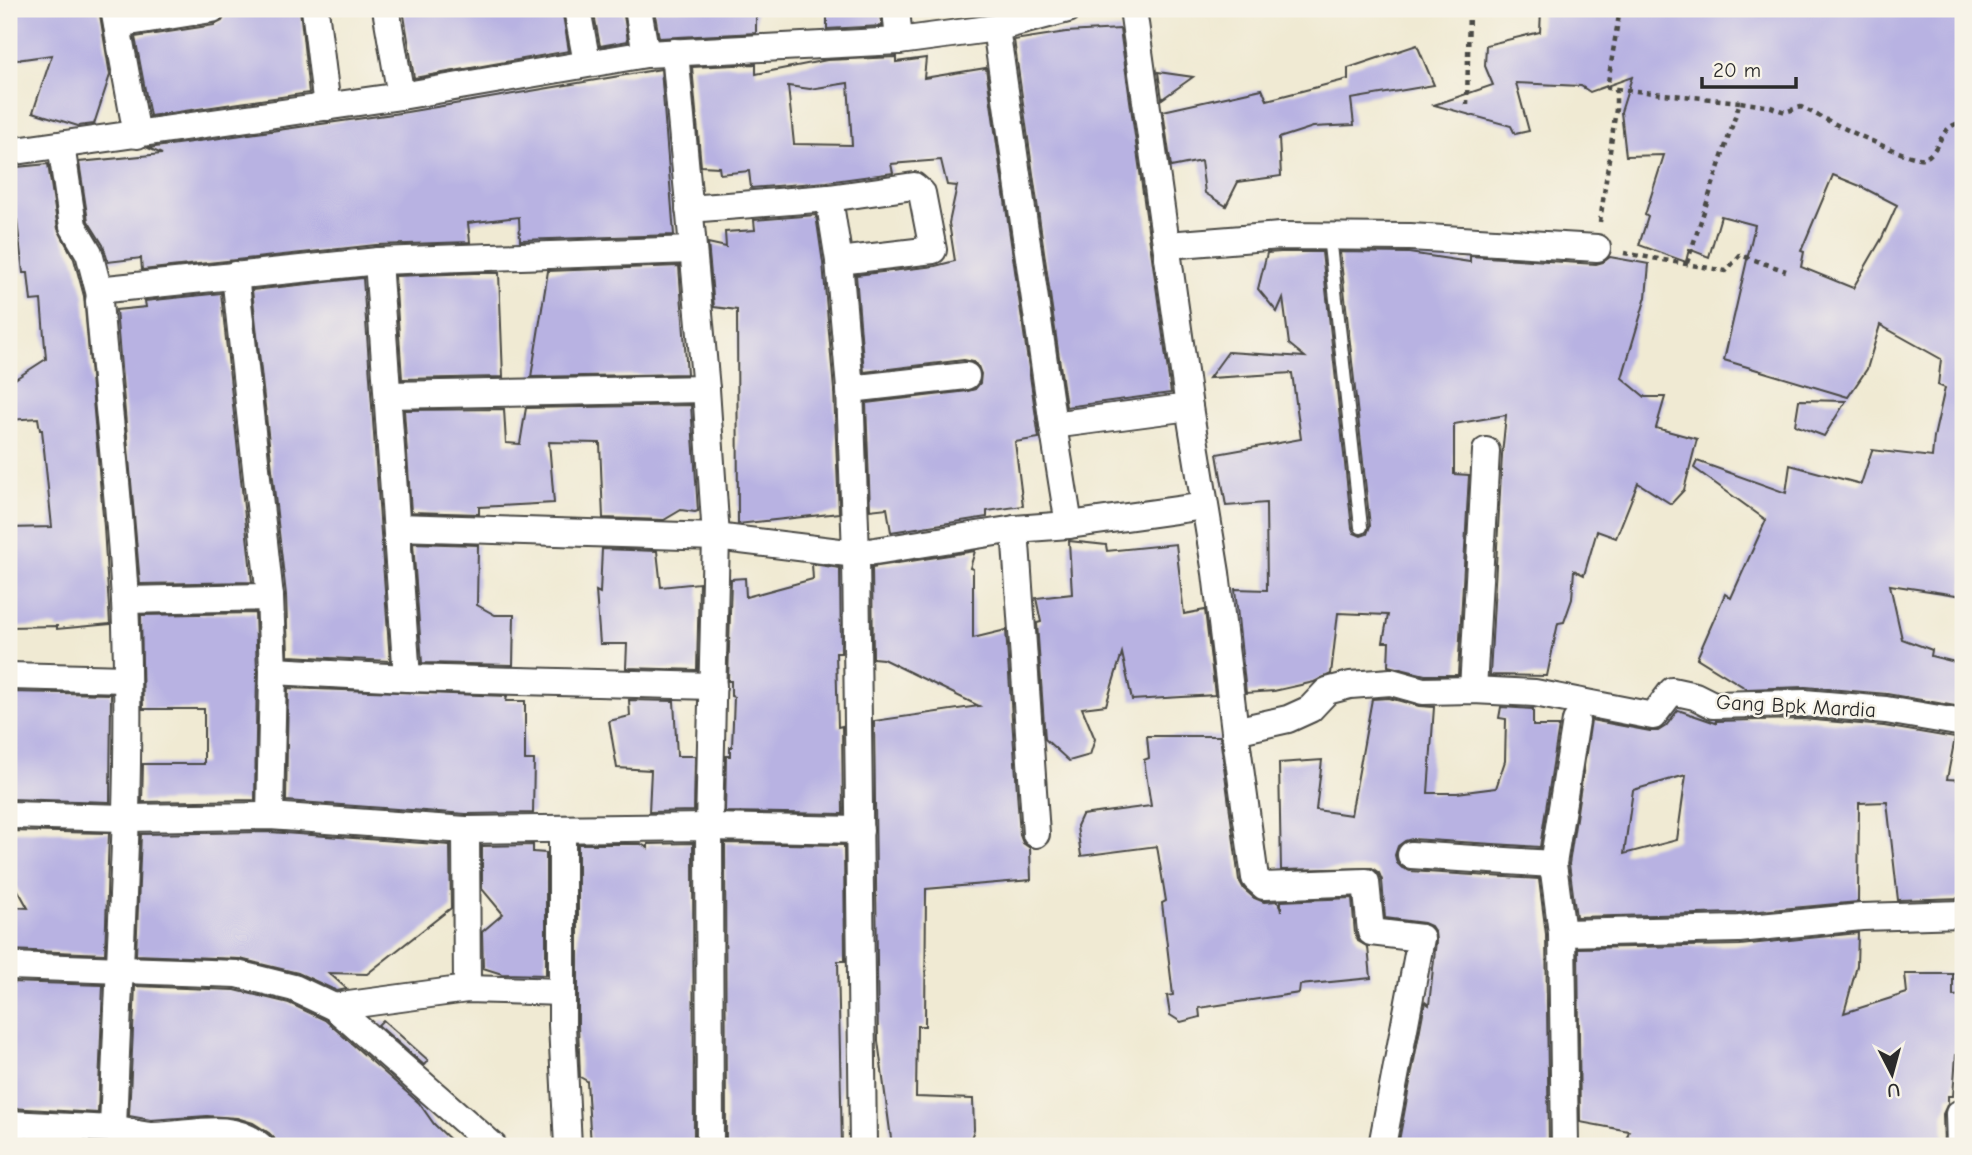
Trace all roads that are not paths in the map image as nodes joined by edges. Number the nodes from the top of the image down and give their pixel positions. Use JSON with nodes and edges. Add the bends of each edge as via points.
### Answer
{"nodes":[{"id":1,"x":212,"y":9,"type":"edge"},
{"id":2,"x":315,"y":9,"type":"edge"},
{"id":3,"x":386,"y":9,"type":"edge"},
{"id":4,"x":577,"y":9,"type":"edge"},
{"id":5,"x":638,"y":9,"type":"edge"},
{"id":6,"x":895,"y":9,"type":"edge"},
{"id":7,"x":1068,"y":9,"type":"edge"},
{"id":8,"x":1133,"y":9,"type":"edge"},
{"id":9,"x":115,"y":17,"type":"edge"},
{"id":10,"x":996,"y":28,"type":"junction"},
{"id":11,"x":899,"y":41,"type":"junction"},
{"id":12,"x":675,"y":52,"type":"junction"},
{"id":13,"x":646,"y":54,"type":"junction"},
{"id":14,"x":587,"y":63,"type":"junction"},
{"id":15,"x":401,"y":96,"type":"junction"},
{"id":16,"x":327,"y":107,"type":"junction"},
{"id":17,"x":137,"y":135,"type":"junction"},
{"id":18,"x":61,"y":145,"type":"junction"},
{"id":19,"x":9,"y":152,"type":"edge"},
{"id":20,"x":829,"y":198,"type":"junction"},
{"id":21,"x":689,"y":209,"type":"junction"},
{"id":22,"x":1329,"y":236,"type":"junction"},
{"id":23,"x":1168,"y":245,"type":"junction"},
{"id":24,"x":1597,"y":248,"type":"road end"},
{"id":25,"x":692,"y":250,"type":"junction"},
{"id":26,"x":378,"y":261,"type":"junction"},
{"id":27,"x":839,"y":261,"type":"junction"},
{"id":28,"x":235,"y":275,"type":"junction"},
{"id":29,"x":100,"y":295,"type":"junction"},
{"id":30,"x":966,"y":376,"type":"dead end"},
{"id":31,"x":706,"y":389,"type":"junction"},
{"id":32,"x":850,"y":389,"type":"junction"},
{"id":33,"x":388,"y":395,"type":"junction"},
{"id":34,"x":1189,"y":407,"type":"junction"},
{"id":35,"x":1053,"y":425,"type":"junction"},
{"id":36,"x":1486,"y":451,"type":"dead end"},
{"id":37,"x":1205,"y":506,"type":"junction"},
{"id":38,"x":1069,"y":525,"type":"junction"},
{"id":39,"x":397,"y":527,"type":"junction"},
{"id":40,"x":1361,"y":527,"type":"dead end"},
{"id":41,"x":1015,"y":529,"type":"junction"},
{"id":42,"x":716,"y":537,"type":"junction"},
{"id":43,"x":856,"y":554,"type":"junction"},
{"id":44,"x":270,"y":597,"type":"junction"},
{"id":45,"x":125,"y":600,"type":"junction"},
{"id":46,"x":273,"y":671,"type":"junction"},
{"id":47,"x":9,"y":676,"type":"edge"},
{"id":48,"x":407,"y":678,"type":"junction"},
{"id":49,"x":127,"y":679,"type":"junction"},
{"id":50,"x":713,"y":686,"type":"junction"},
{"id":51,"x":1473,"y":690,"type":"junction"},
{"id":52,"x":1576,"y":721,"type":"dead end"},
{"id":53,"x":1963,"y":723,"type":"edge"},
{"id":54,"x":1235,"y":731,"type":"junction"},
{"id":55,"x":9,"y":815,"type":"edge"},
{"id":56,"x":270,"y":816,"type":"junction"},
{"id":57,"x":126,"y":818,"type":"junction"},
{"id":58,"x":709,"y":827,"type":"junction"},
{"id":59,"x":466,"y":830,"type":"junction"},
{"id":60,"x":562,"y":830,"type":"junction"},
{"id":61,"x":860,"y":830,"type":"junction"},
{"id":62,"x":1036,"y":834,"type":"dead end"},
{"id":63,"x":1411,"y":855,"type":"dead end"},
{"id":64,"x":1553,"y":864,"type":"junction"},
{"id":65,"x":1963,"y":914,"type":"edge"},
{"id":66,"x":1562,"y":933,"type":"junction"},
{"id":67,"x":9,"y":967,"type":"edge"},
{"id":68,"x":119,"y":969,"type":"junction"},
{"id":69,"x":467,"y":989,"type":"junction"},
{"id":70,"x":562,"y":992,"type":"junction"},
{"id":71,"x":334,"y":1007,"type":"junction"},
{"id":72,"x":1959,"y":1114,"type":"dead end"},
{"id":73,"x":9,"y":1124,"type":"edge"},
{"id":74,"x":113,"y":1129,"type":"junction"},
{"id":75,"x":50,"y":1136,"type":"edge"},
{"id":76,"x":260,"y":1146,"type":"edge"},
{"id":77,"x":493,"y":1146,"type":"edge"},
{"id":78,"x":568,"y":1146,"type":"edge"},
{"id":79,"x":710,"y":1146,"type":"edge"},
{"id":80,"x":863,"y":1146,"type":"edge"},
{"id":81,"x":1382,"y":1146,"type":"edge"},
{"id":82,"x":1564,"y":1146,"type":"edge"},
{"id":83,"x":1960,"y":1146,"type":"edge"}],
"edges":[{"from":1,"to":9,"type":"street"},
{"from":2,"to":16,"type":"street"},
{"from":3,"to":15,"type":"street"},
{"from":4,"to":14,"type":"street"},
{"from":5,"to":13,"type":"street"},
{"from":6,"to":11,"type":"street"},
{"from":7,"to":10,"type":"street"},
{"from":8,"to":23,"type":"street"},
{"from":9,"to":17,"type":"street"},
{"from":10,"to":11,"type":"street"},
{"from":10,"to":35,"type":"street"},
{"from":11,"to":12,"type":"street"},
{"from":12,"to":13,"type":"street"},
{"from":12,"to":21,"type":"street"},
{"from":13,"to":14,"type":"street"},
{"from":14,"to":15,"type":"street"},
{"from":15,"to":16,"type":"street"},
{"from":16,"to":17,"type":"street"},
{"from":17,"to":18,"type":"street"},
{"from":18,"to":19,"type":"street"},
{"from":18,"to":29,"type":"street","via":[[73,226],[89,254]]},
{"from":20,"to":21,"type":"street"},
{"from":20,"to":27,"type":"street"},
{"from":20,"to":27,"type":"street","via":[[918,187],[933,250]]},
{"from":21,"to":25,"type":"street"},
{"from":22,"to":23,"type":"street"},
{"from":22,"to":24,"type":"street"},
{"from":22,"to":40,"type":"lane"},
{"from":23,"to":34,"type":"street"},
{"from":25,"to":26,"type":"street"},
{"from":25,"to":31,"type":"street"},
{"from":26,"to":28,"type":"street"},
{"from":26,"to":33,"type":"street"},
{"from":27,"to":32,"type":"street"},
{"from":28,"to":29,"type":"street","via":[[107,289]]},
{"from":28,"to":44,"type":"street"},
{"from":29,"to":45,"type":"street"},
{"from":30,"to":32,"type":"street"},
{"from":31,"to":33,"type":"street"},
{"from":31,"to":42,"type":"street"},
{"from":32,"to":43,"type":"street"},
{"from":33,"to":39,"type":"street"},
{"from":34,"to":35,"type":"street"},
{"from":34,"to":37,"type":"street"},
{"from":35,"to":38,"type":"street"},
{"from":36,"to":51,"type":"street"},
{"from":37,"to":38,"type":"street"},
{"from":37,"to":54,"type":"street"},
{"from":38,"to":41,"type":"street"},
{"from":39,"to":42,"type":"street"},
{"from":39,"to":48,"type":"street"},
{"from":41,"to":43,"type":"street"},
{"from":41,"to":62,"type":"street"},
{"from":42,"to":43,"type":"street"},
{"from":42,"to":50,"type":"street"},
{"from":43,"to":61,"type":"street"},
{"from":44,"to":45,"type":"street"},
{"from":44,"to":46,"type":"street"},
{"from":45,"to":49,"type":"street"},
{"from":46,"to":48,"type":"street"},
{"from":46,"to":56,"type":"street"},
{"from":47,"to":49,"type":"street"},
{"from":48,"to":50,"type":"street"},
{"from":49,"to":57,"type":"street"},
{"from":50,"to":58,"type":"street"},
{"from":51,"to":53,"type":"street","name":"Gang Bpk Mardia","via":[[1535,693],[1653,716],[1672,691],[1713,705],[1804,703]]},
{"from":51,"to":54,"type":"street","via":[[1423,691],[1391,682],[1350,685],[1327,691],[1310,709],[1289,719]]},
{"from":52,"to":64,"type":"street"},
{"from":54,"to":81,"type":"street","via":[[1255,878],[1264,886],[1366,882],[1371,932],[1421,938]]},
{"from":55,"to":57,"type":"street"},
{"from":56,"to":57,"type":"street"},
{"from":56,"to":59,"type":"street"},
{"from":57,"to":68,"type":"street"},
{"from":58,"to":60,"type":"street"},
{"from":58,"to":61,"type":"street"},
{"from":58,"to":79,"type":"street"},
{"from":59,"to":60,"type":"street"},
{"from":59,"to":69,"type":"street"},
{"from":60,"to":70,"type":"street"},
{"from":61,"to":80,"type":"street"},
{"from":63,"to":64,"type":"street"},
{"from":64,"to":66,"type":"street"},
{"from":65,"to":66,"type":"street","via":[[1862,917],[1740,929]]},
{"from":66,"to":82,"type":"street"},
{"from":67,"to":68,"type":"street"},
{"from":68,"to":71,"type":"street","via":[[237,974],[294,989]]},
{"from":68,"to":74,"type":"street"},
{"from":69,"to":70,"type":"street"},
{"from":69,"to":71,"type":"street"},
{"from":70,"to":78,"type":"street"},
{"from":71,"to":77,"type":"street"},
{"from":72,"to":83,"type":"street"},
{"from":73,"to":75,"type":"street"},
{"from":74,"to":75,"type":"street"},
{"from":74,"to":76,"type":"street","via":[[150,1136],[226,1130]]}]}
